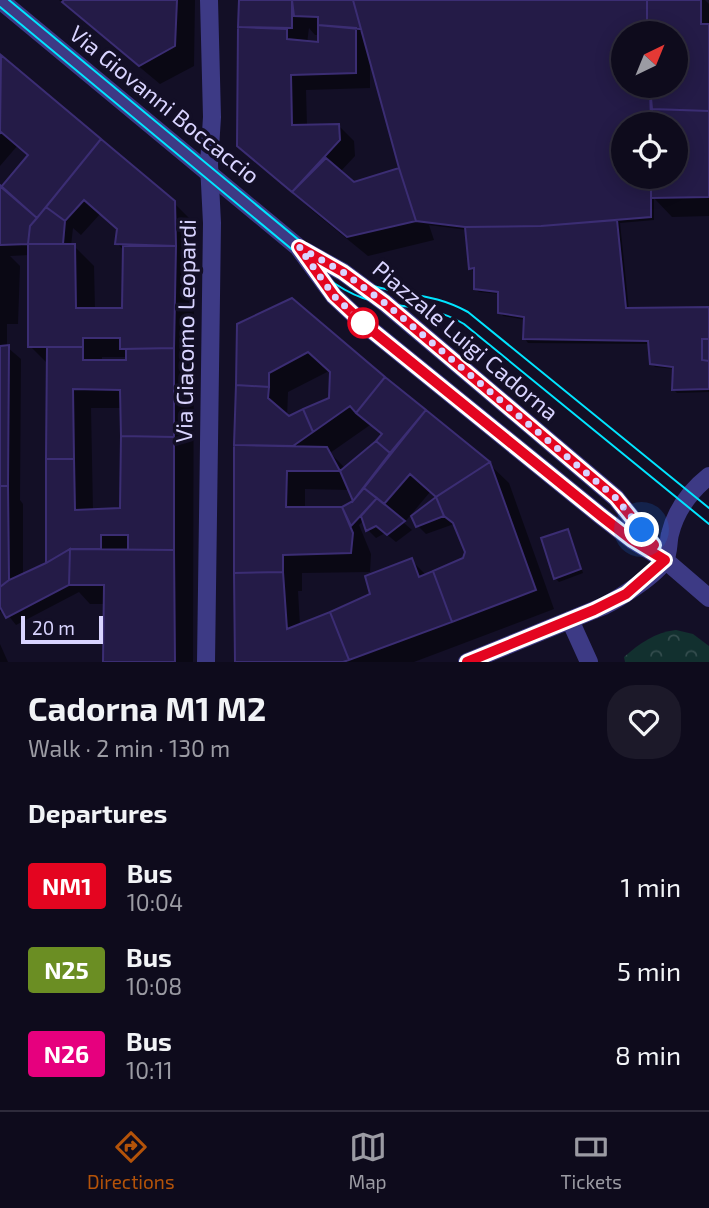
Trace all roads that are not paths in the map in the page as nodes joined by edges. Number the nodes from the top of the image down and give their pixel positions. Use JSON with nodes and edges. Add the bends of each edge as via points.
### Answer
{"nodes":[{"id":1,"x":0,"y":0,"type":"edge"},
{"id":2,"x":209,"y":0,"type":"edge"},
{"id":3,"x":209,"y":172,"type":"junction"},
{"id":4,"x":299,"y":247,"type":"junction"},
{"id":5,"x":709,"y":477,"type":"edge"},
{"id":6,"x":665,"y":560,"type":"junction"},
{"id":7,"x":709,"y":598,"type":"edge"},
{"id":8,"x":570,"y":620,"type":"junction"},
{"id":9,"x":205,"y":662,"type":"edge"},
{"id":10,"x":467,"y":662,"type":"edge"},
{"id":11,"x":589,"y":662,"type":"edge"}],
"edges":[{"from":1,"to":3,"type":"street","name":"Via Giovanni Boccaccio"},
{"from":2,"to":3,"type":"street","name":"Via Giacomo Leopardi"},
{"from":3,"to":4,"type":"street","name":"Via Giovanni Boccaccio"},
{"from":3,"to":9,"type":"street","name":"Via Giacomo Leopardi"},
{"from":4,"to":6,"type":"street","name":"Piazzale Luigi Cadorna","via":[[334,296],[364,324],[611,524]]},
{"from":4,"to":6,"type":"street","name":"Piazzale Luigi Cadorna","via":[[385,303],[616,498]]},
{"from":5,"to":6,"type":"street","via":[[677,513]]},
{"from":6,"to":7,"type":"street","name":"Piazzale Luigi Cadorna"},
{"from":6,"to":8,"type":"street","via":[[626,594]]},
{"from":8,"to":10,"type":"street"},
{"from":8,"to":11,"type":"street"}]}
